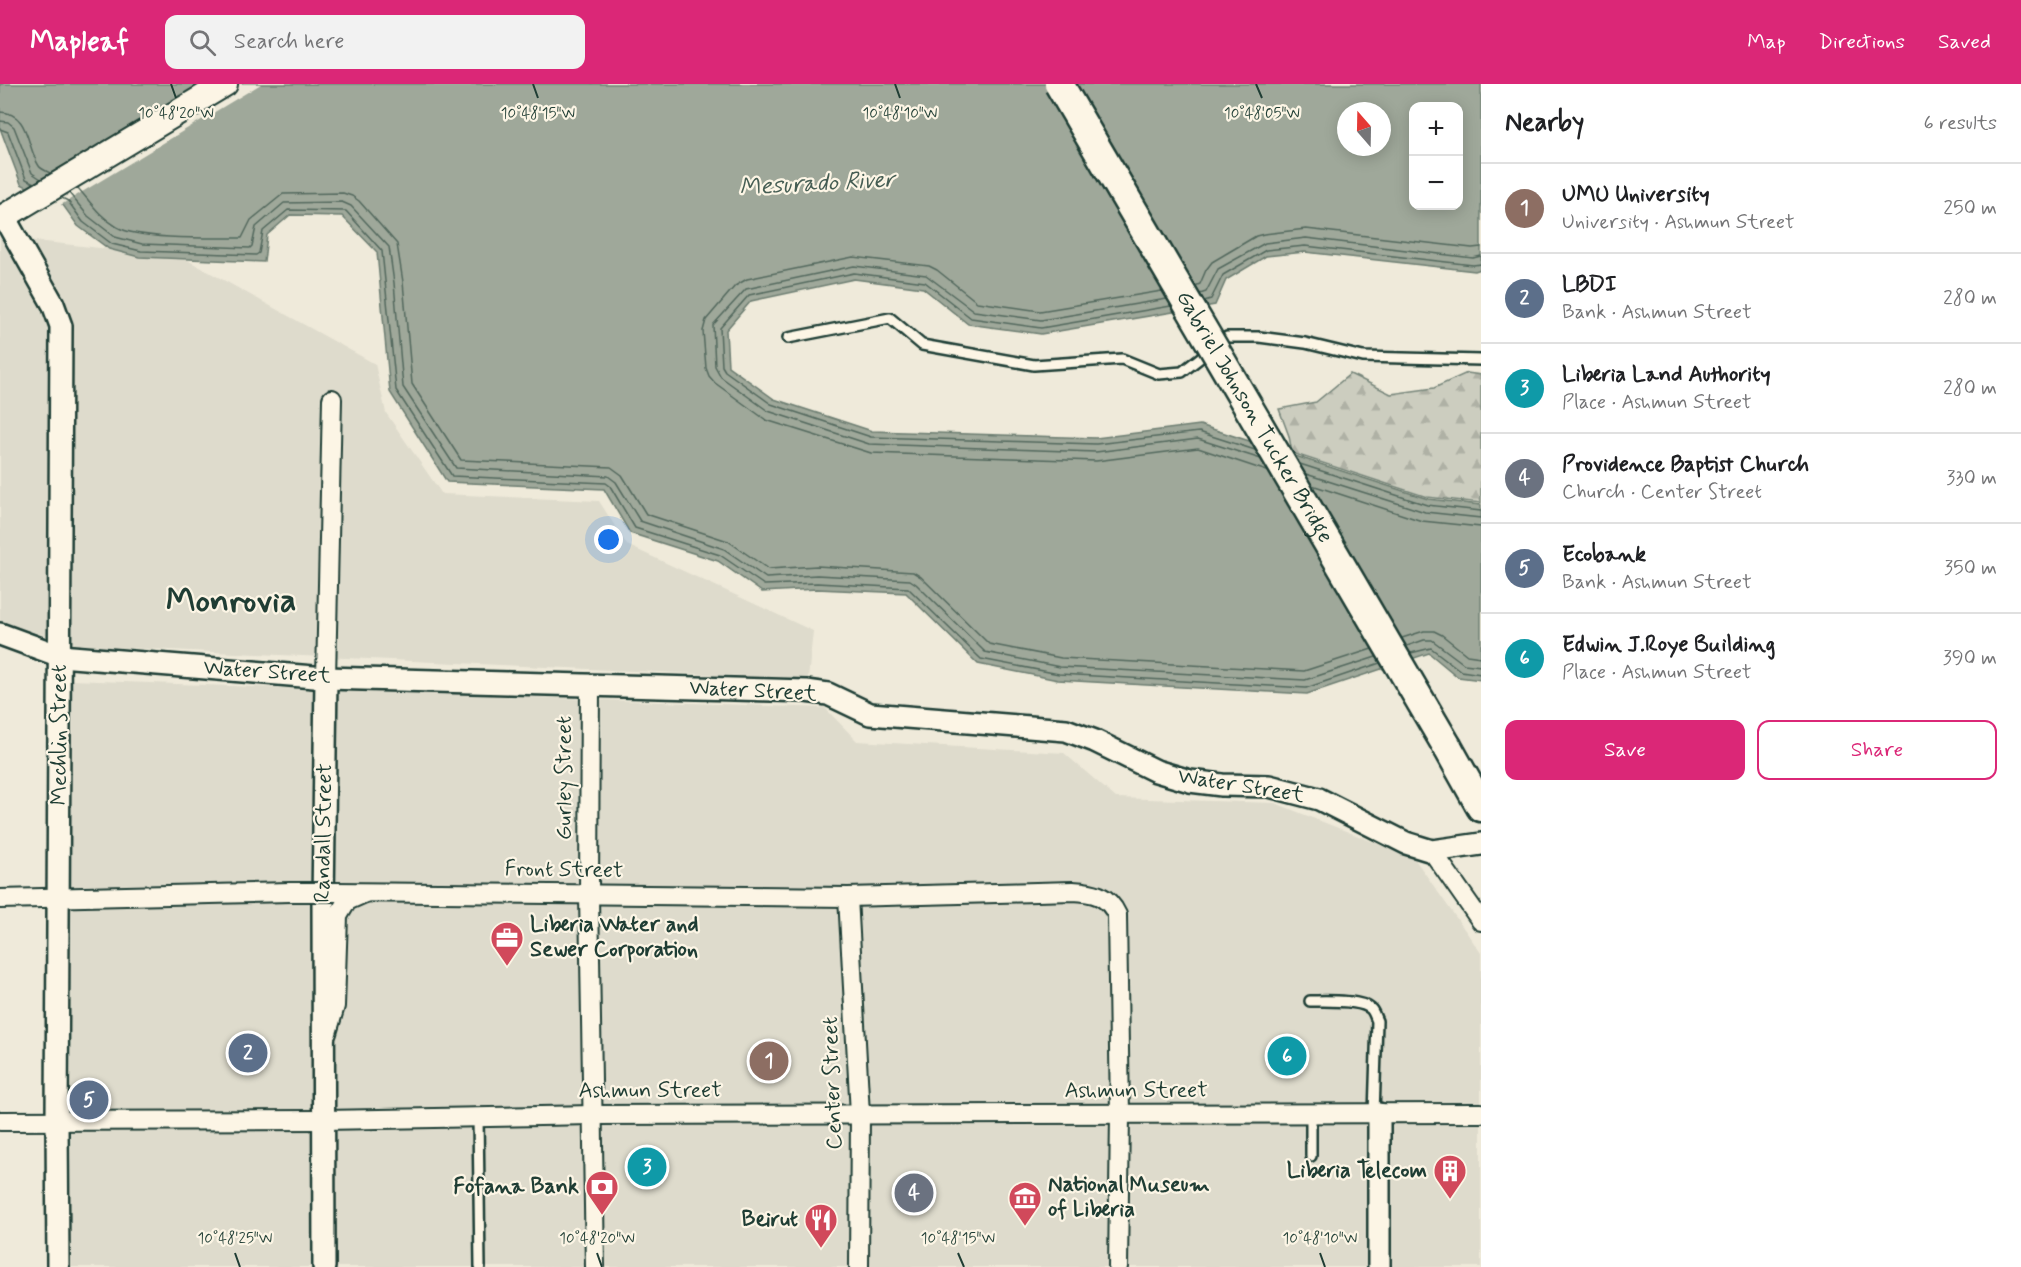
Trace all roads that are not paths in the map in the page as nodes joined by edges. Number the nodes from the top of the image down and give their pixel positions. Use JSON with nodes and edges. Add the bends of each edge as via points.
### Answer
{"nodes":[{"id":1,"x":225,"y":84,"type":"edge"},
{"id":2,"x":1059,"y":84,"type":"edge"},
{"id":3,"x":2,"y":218,"type":"edge"},
{"id":4,"x":788,"y":338,"type":"dead end"},
{"id":5,"x":1481,"y":360,"type":"edge"},
{"id":6,"x":332,"y":399,"type":"dead end"},
{"id":7,"x":0,"y":634,"type":"edge"},
{"id":8,"x":60,"y":656,"type":"junction"},
{"id":9,"x":326,"y":678,"type":"junction"},
{"id":10,"x":590,"y":685,"type":"junction"},
{"id":11,"x":1481,"y":807,"type":"edge"},
{"id":12,"x":1481,"y":844,"type":"edge"},
{"id":13,"x":1432,"y":851,"type":"junction"},
{"id":14,"x":366,"y":892,"type":"junction"},
{"id":15,"x":589,"y":895,"type":"junction"},
{"id":16,"x":848,"y":897,"type":"junction"},
{"id":17,"x":59,"y":898,"type":"junction"},
{"id":18,"x":0,"y":899,"type":"edge"},
{"id":19,"x":1481,"y":921,"type":"edge"},
{"id":20,"x":1310,"y":1000,"type":"dead end"},
{"id":21,"x":324,"y":1040,"type":"junction"},
{"id":22,"x":1481,"y":1113,"type":"edge"},
{"id":23,"x":860,"y":1114,"type":"junction"},
{"id":24,"x":1376,"y":1114,"type":"junction"},
{"id":25,"x":593,"y":1115,"type":"junction"},
{"id":26,"x":1120,"y":1115,"type":"junction"},
{"id":27,"x":1311,"y":1115,"type":"junction"},
{"id":28,"x":478,"y":1117,"type":"junction"},
{"id":29,"x":324,"y":1120,"type":"junction"},
{"id":30,"x":0,"y":1122,"type":"edge"},
{"id":31,"x":57,"y":1122,"type":"junction"},
{"id":32,"x":1311,"y":1156,"type":"dead end"},
{"id":33,"x":58,"y":1267,"type":"edge"},
{"id":34,"x":324,"y":1267,"type":"edge"},
{"id":35,"x":480,"y":1267,"type":"edge"},
{"id":36,"x":595,"y":1267,"type":"edge"},
{"id":37,"x":859,"y":1267,"type":"edge"},
{"id":38,"x":1118,"y":1267,"type":"edge"},
{"id":39,"x":1379,"y":1267,"type":"edge"}],
"edges":[{"from":1,"to":3,"type":"main road"},
{"from":2,"to":11,"type":"highway","name":"Gabriel Johnson Tucker Bridge","bridge":true},
{"from":3,"to":8,"type":"street","name":"Mechlin Street","via":[[53,304],[61,326]]},
{"from":4,"to":5,"type":"lane","via":[[890,318],[922,345],[1034,365],[1122,359],[1159,374],[1182,372],[1227,337],[1305,343],[1363,357]]},
{"from":6,"to":9,"type":"street","name":"Randall Street"},
{"from":7,"to":8,"type":"street","name":"Water Street"},
{"from":8,"to":9,"type":"street","name":"Water Street"},
{"from":8,"to":17,"type":"street","name":"Mechlin Street"},
{"from":9,"to":10,"type":"street","name":"Water Street"},
{"from":9,"to":21,"type":"street","name":"Randall Street"},
{"from":10,"to":13,"type":"street","name":"Water Street","via":[[806,691],[828,694],[870,714],[1066,730],[1156,771],[1190,781],[1269,786],[1319,799],[1406,843]]},
{"from":10,"to":15,"type":"street","name":"Gurley Street"},
{"from":12,"to":13,"type":"street","name":"Water Street"},
{"from":13,"to":19,"type":"street"},
{"from":14,"to":15,"type":"street","name":"Front Street"},
{"from":14,"to":17,"type":"street","name":"Front Street","bridge":true},
{"from":14,"to":21,"type":"street","via":[[347,901],[338,916],[335,1006]]},
{"from":15,"to":16,"type":"street","name":"Front Street"},
{"from":15,"to":25,"type":"street","name":"Gurley Street"},
{"from":16,"to":23,"type":"street","name":"Center Street"},
{"from":16,"to":26,"type":"street","name":"Front Street","via":[[1088,892],[1105,898],[1117,915]]},
{"from":17,"to":18,"type":"street","name":"Front Street"},
{"from":17,"to":31,"type":"street","name":"Mechlin Street"},
{"from":20,"to":24,"type":"lane","via":[[1361,1003],[1374,1013]]},
{"from":21,"to":29,"type":"street","name":"Randall Street"},
{"from":22,"to":24,"type":"street","name":"Ashmun Street"},
{"from":23,"to":25,"type":"street","name":"Ashmun Street"},
{"from":23,"to":26,"type":"street","name":"Ashmun Street"},
{"from":23,"to":37,"type":"street","name":"Center Street"},
{"from":24,"to":27,"type":"street","name":"Ashmun Street"},
{"from":24,"to":39,"type":"street"},
{"from":25,"to":28,"type":"street","name":"Ashmun Street"},
{"from":25,"to":36,"type":"street","name":"Gurley Street"},
{"from":26,"to":27,"type":"street","name":"Ashmun Street"},
{"from":26,"to":38,"type":"street"},
{"from":27,"to":32,"type":"lane"},
{"from":28,"to":29,"type":"street","name":"Ashmun Street"},
{"from":28,"to":35,"type":"lane"},
{"from":29,"to":31,"type":"street","name":"Ashmun Street"},
{"from":29,"to":34,"type":"street","name":"Randall Street"},
{"from":30,"to":31,"type":"street","name":"Ashmun Street"},
{"from":31,"to":33,"type":"street","name":"Mechlin Street"}]}
